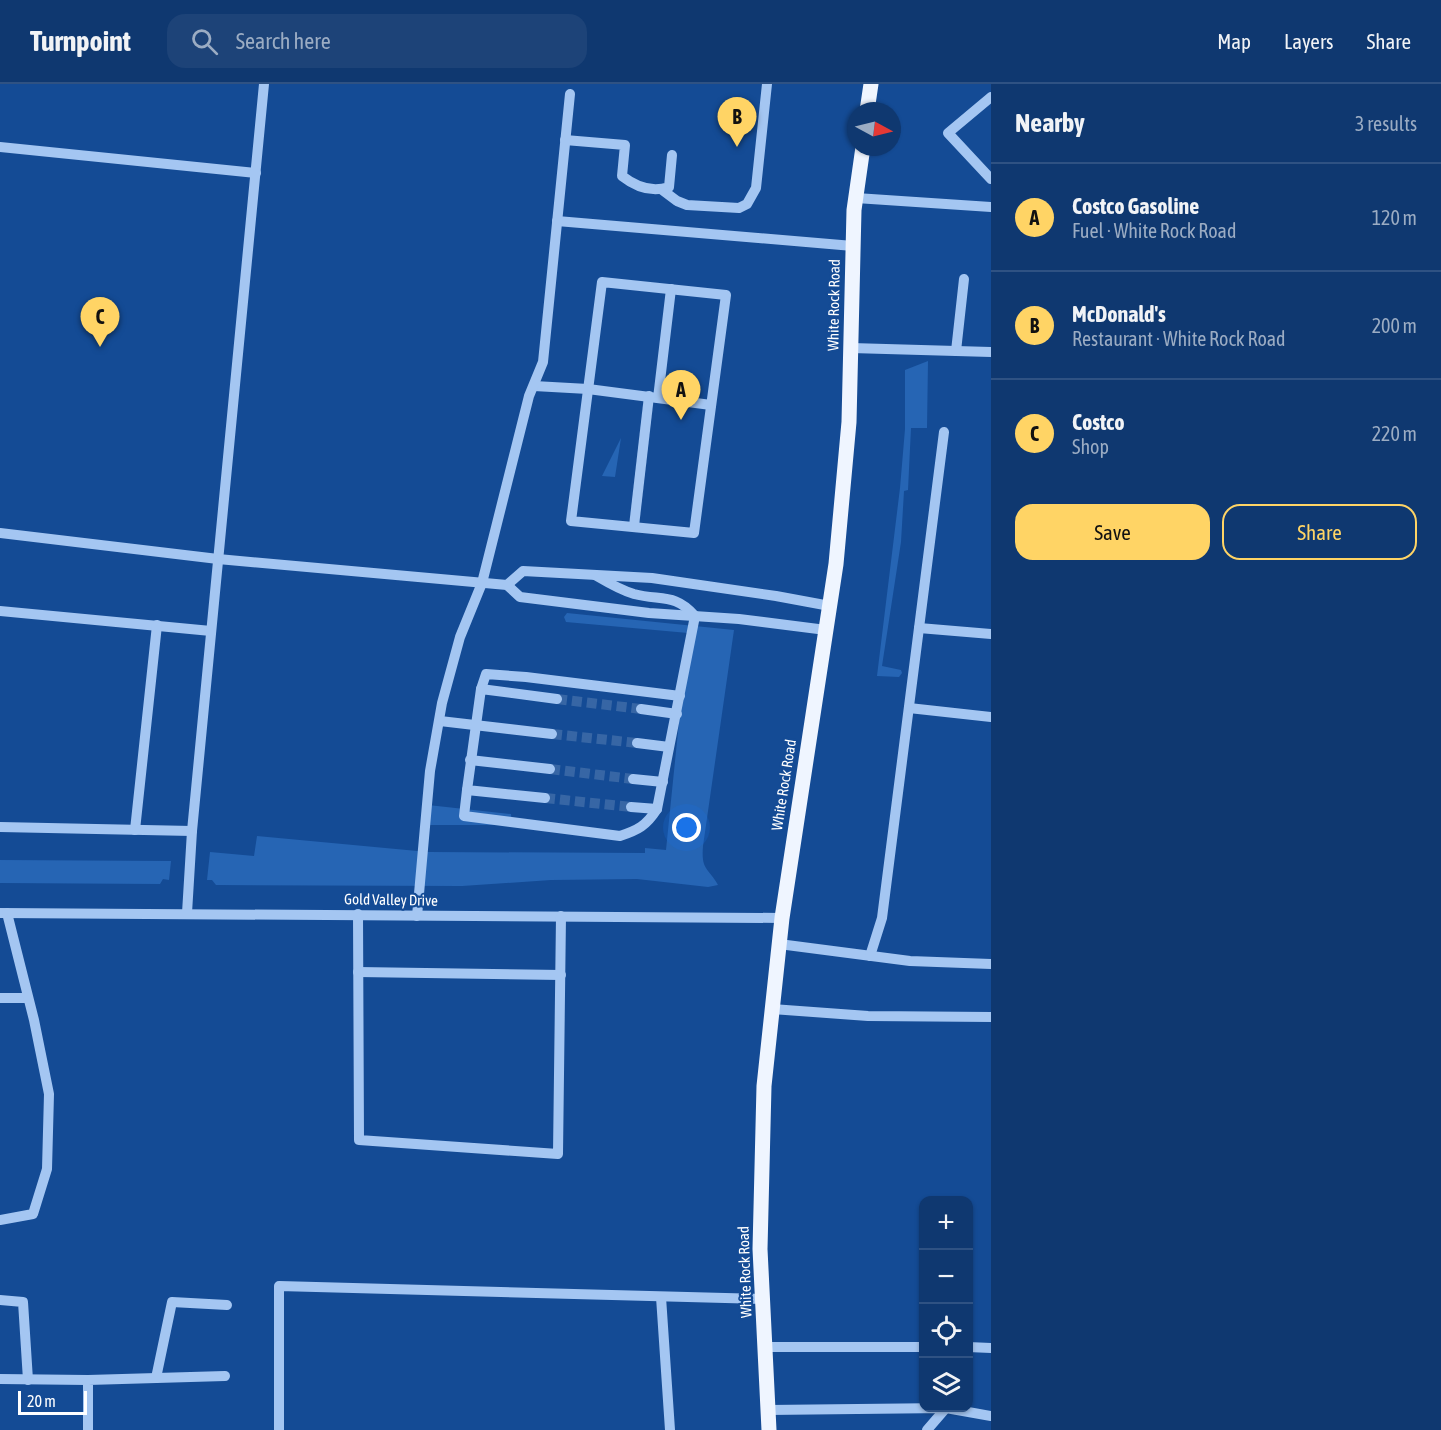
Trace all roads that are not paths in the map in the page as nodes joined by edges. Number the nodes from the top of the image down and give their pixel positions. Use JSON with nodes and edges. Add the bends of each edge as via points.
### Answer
{"nodes":[{"id":1,"x":264,"y":84,"type":"edge"},
{"id":2,"x":767,"y":84,"type":"edge"},
{"id":3,"x":871,"y":84,"type":"edge"},
{"id":4,"x":570,"y":94,"type":"dead end"},
{"id":5,"x":991,"y":97,"type":"edge"},
{"id":6,"x":868,"y":102,"type":"edge"},
{"id":7,"x":566,"y":140,"type":"junction"},
{"id":8,"x":0,"y":147,"type":"edge"},
{"id":9,"x":672,"y":155,"type":"dead end"},
{"id":10,"x":862,"y":156,"type":"edge"},
{"id":11,"x":256,"y":172,"type":"junction"},
{"id":12,"x":991,"y":179,"type":"edge"},
{"id":13,"x":661,"y":189,"type":"junction"},
{"id":14,"x":856,"y":198,"type":"junction"},
{"id":15,"x":991,"y":207,"type":"edge"},
{"id":16,"x":557,"y":221,"type":"junction"},
{"id":17,"x":853,"y":246,"type":"junction"},
{"id":18,"x":964,"y":279,"type":"dead end"},
{"id":19,"x":671,"y":289,"type":"junction"},
{"id":20,"x":851,"y":348,"type":"junction"},
{"id":21,"x":956,"y":351,"type":"junction"},
{"id":22,"x":991,"y":352,"type":"edge"},
{"id":23,"x":534,"y":386,"type":"junction"},
{"id":24,"x":588,"y":389,"type":"junction"},
{"id":25,"x":653,"y":397,"type":"junction"},
{"id":26,"x":711,"y":405,"type":"junction"},
{"id":27,"x":944,"y":432,"type":"dead end"},
{"id":28,"x":634,"y":526,"type":"junction"},
{"id":29,"x":0,"y":534,"type":"edge"},
{"id":30,"x":218,"y":559,"type":"junction"},
{"id":31,"x":595,"y":575,"type":"junction"},
{"id":32,"x":482,"y":583,"type":"junction"},
{"id":33,"x":507,"y":585,"type":"junction"},
{"id":34,"x":830,"y":606,"type":"junction"},
{"id":35,"x":0,"y":611,"type":"edge"},
{"id":36,"x":695,"y":616,"type":"junction"},
{"id":37,"x":157,"y":625,"type":"junction"},
{"id":38,"x":919,"y":628,"type":"junction"},
{"id":39,"x":826,"y":630,"type":"junction"},
{"id":40,"x":211,"y":631,"type":"junction"},
{"id":41,"x":991,"y":634,"type":"edge"},
{"id":42,"x":481,"y":689,"type":"junction"},
{"id":43,"x":680,"y":696,"type":"junction"},
{"id":44,"x":557,"y":699,"type":"tunnel mouth"},
{"id":45,"x":909,"y":708,"type":"junction"},
{"id":46,"x":641,"y":709,"type":"tunnel mouth"},
{"id":47,"x":677,"y":714,"type":"junction"},
{"id":48,"x":991,"y":717,"type":"edge"},
{"id":49,"x":440,"y":721,"type":"junction"},
{"id":50,"x":476,"y":726,"type":"junction"},
{"id":51,"x":552,"y":734,"type":"tunnel mouth"},
{"id":52,"x":637,"y":743,"type":"tunnel mouth"},
{"id":53,"x":669,"y":747,"type":"junction"},
{"id":54,"x":470,"y":760,"type":"junction"},
{"id":55,"x":550,"y":770,"type":"tunnel mouth"},
{"id":56,"x":633,"y":779,"type":"tunnel mouth"},
{"id":57,"x":663,"y":782,"type":"junction"},
{"id":58,"x":467,"y":790,"type":"junction"},
{"id":59,"x":545,"y":798,"type":"tunnel mouth"},
{"id":60,"x":631,"y":807,"type":"tunnel mouth"},
{"id":61,"x":657,"y":809,"type":"junction"},
{"id":62,"x":0,"y":827,"type":"edge"},
{"id":63,"x":135,"y":830,"type":"junction"},
{"id":64,"x":192,"y":831,"type":"junction"},
{"id":65,"x":4,"y":913,"type":"edge"},
{"id":66,"x":187,"y":913,"type":"junction"},
{"id":67,"x":358,"y":914,"type":"junction"},
{"id":68,"x":417,"y":916,"type":"junction"},
{"id":69,"x":561,"y":916,"type":"junction"},
{"id":70,"x":782,"y":918,"type":"junction"},
{"id":71,"x":779,"y":944,"type":"junction"},
{"id":72,"x":870,"y":956,"type":"junction"},
{"id":73,"x":991,"y":964,"type":"edge"},
{"id":74,"x":358,"y":972,"type":"junction"},
{"id":75,"x":561,"y":975,"type":"junction"},
{"id":76,"x":0,"y":998,"type":"edge"},
{"id":77,"x":28,"y":998,"type":"junction"},
{"id":78,"x":772,"y":1009,"type":"junction"},
{"id":79,"x":991,"y":1017,"type":"edge"},
{"id":80,"x":0,"y":1220,"type":"edge"},
{"id":81,"x":661,"y":1296,"type":"junction"},
{"id":82,"x":763,"y":1299,"type":"junction"},
{"id":83,"x":0,"y":1300,"type":"edge"},
{"id":84,"x":226,"y":1305,"type":"dead end"},
{"id":85,"x":765,"y":1347,"type":"junction"},
{"id":86,"x":919,"y":1347,"type":"edge"},
{"id":87,"x":973,"y":1347,"type":"edge"},
{"id":88,"x":991,"y":1348,"type":"edge"},
{"id":89,"x":225,"y":1376,"type":"dead end"},
{"id":90,"x":156,"y":1378,"type":"junction"},
{"id":91,"x":0,"y":1379,"type":"edge"},
{"id":92,"x":28,"y":1380,"type":"junction"},
{"id":93,"x":88,"y":1380,"type":"junction"},
{"id":94,"x":919,"y":1408,"type":"edge"},
{"id":95,"x":768,"y":1410,"type":"junction"},
{"id":96,"x":943,"y":1412,"type":"edge"},
{"id":97,"x":968,"y":1412,"type":"edge"},
{"id":98,"x":991,"y":1416,"type":"edge"},
{"id":99,"x":88,"y":1430,"type":"edge"},
{"id":100,"x":279,"y":1430,"type":"edge"},
{"id":101,"x":670,"y":1430,"type":"edge"},
{"id":102,"x":769,"y":1430,"type":"edge"},
{"id":103,"x":927,"y":1430,"type":"edge"}],
"edges":[{"from":1,"to":11,"type":"street"},
{"from":2,"to":13,"type":"street","via":[[756,188],[747,204],[739,208],[687,205]]},
{"from":3,"to":6,"type":"main road"},
{"from":4,"to":7,"type":"street"},
{"from":5,"to":12,"type":"street","via":[[948,133]]},
{"from":7,"to":13,"type":"street","via":[[625,145],[622,176],[640,187]]},
{"from":7,"to":16,"type":"street"},
{"from":8,"to":11,"type":"street"},
{"from":9,"to":13,"type":"street","via":[[669,187]]},
{"from":10,"to":14,"type":"main road","name":"White Rock Road"},
{"from":11,"to":30,"type":"street"},
{"from":14,"to":15,"type":"street"},
{"from":14,"to":17,"type":"main road","name":"White Rock Road"},
{"from":16,"to":17,"type":"street"},
{"from":16,"to":23,"type":"street","via":[[543,362]]},
{"from":17,"to":20,"type":"main road","name":"White Rock Road"},
{"from":18,"to":21,"type":"street"},
{"from":19,"to":24,"type":"street","via":[[602,282]]},
{"from":19,"to":25,"type":"street"},
{"from":19,"to":26,"type":"street","via":[[726,295]]},
{"from":20,"to":21,"type":"street"},
{"from":20,"to":34,"type":"main road","name":"White Rock Road","via":[[849,422]]},
{"from":21,"to":22,"type":"street"},
{"from":23,"to":24,"type":"street"},
{"from":23,"to":32,"type":"street"},
{"from":24,"to":25,"type":"street"},
{"from":24,"to":28,"type":"street","via":[[571,521]]},
{"from":25,"to":26,"type":"street"},
{"from":25,"to":28,"type":"street"},
{"from":26,"to":28,"type":"street","via":[[694,533]]},
{"from":27,"to":38,"type":"street"},
{"from":29,"to":30,"type":"street"},
{"from":30,"to":32,"type":"street"},
{"from":30,"to":40,"type":"street"},
{"from":31,"to":33,"type":"street","via":[[523,571]]},
{"from":31,"to":34,"type":"street","via":[[652,578]]},
{"from":31,"to":36,"type":"street","via":[[634,594],[685,604]]},
{"from":32,"to":33,"type":"street"},
{"from":32,"to":49,"type":"street","via":[[460,637]]},
{"from":33,"to":36,"type":"street","via":[[520,597]]},
{"from":34,"to":39,"type":"main road","name":"White Rock Road"},
{"from":35,"to":37,"type":"street"},
{"from":36,"to":39,"type":"street"},
{"from":36,"to":43,"type":"street"},
{"from":37,"to":40,"type":"street"},
{"from":37,"to":63,"type":"street"},
{"from":38,"to":41,"type":"street"},
{"from":38,"to":45,"type":"street"},
{"from":39,"to":70,"type":"main road","name":"White Rock Road"},
{"from":40,"to":64,"type":"street"},
{"from":42,"to":43,"type":"street","via":[[486,674]]},
{"from":42,"to":44,"type":"street"},
{"from":42,"to":50,"type":"street"},
{"from":43,"to":47,"type":"street"},
{"from":45,"to":48,"type":"street"},
{"from":45,"to":72,"type":"street","via":[[882,918]]},
{"from":46,"to":47,"type":"street"},
{"from":47,"to":53,"type":"street"},
{"from":49,"to":50,"type":"street"},
{"from":49,"to":68,"type":"street","via":[[430,771]]},
{"from":50,"to":51,"type":"street"},
{"from":50,"to":54,"type":"street"},
{"from":52,"to":53,"type":"street"},
{"from":53,"to":57,"type":"street"},
{"from":54,"to":55,"type":"street"},
{"from":54,"to":58,"type":"street"},
{"from":56,"to":57,"type":"street"},
{"from":57,"to":61,"type":"street"},
{"from":58,"to":59,"type":"street"},
{"from":58,"to":61,"type":"street","via":[[464,816],[620,836],[649,822]]},
{"from":60,"to":61,"type":"street"},
{"from":62,"to":63,"type":"street"},
{"from":63,"to":64,"type":"street"},
{"from":64,"to":66,"type":"street"},
{"from":65,"to":66,"type":"street","name":"Gold Valley Drive"},
{"from":65,"to":77,"type":"street"},
{"from":66,"to":67,"type":"street","name":"Gold Valley Drive"},
{"from":67,"to":68,"type":"street","name":"Gold Valley Drive"},
{"from":67,"to":74,"type":"street"},
{"from":68,"to":69,"type":"street","name":"Gold Valley Drive"},
{"from":69,"to":70,"type":"street","name":"Gold Valley Drive"},
{"from":69,"to":75,"type":"street"},
{"from":70,"to":71,"type":"main road","name":"White Rock Road"},
{"from":71,"to":72,"type":"street"},
{"from":71,"to":78,"type":"main road","name":"White Rock Road"},
{"from":72,"to":73,"type":"street"},
{"from":74,"to":75,"type":"street"},
{"from":74,"to":75,"type":"street","via":[[359,1140],[558,1154]]},
{"from":76,"to":77,"type":"street"},
{"from":77,"to":80,"type":"street","via":[[49,1094],[47,1169],[33,1214]]},
{"from":78,"to":79,"type":"street","via":[[868,1016]]},
{"from":78,"to":82,"type":"main road","name":"White Rock Road","via":[[764,1086],[760,1249]]},
{"from":81,"to":82,"type":"street"},
{"from":81,"to":100,"type":"street","via":[[279,1286]]},
{"from":81,"to":101,"type":"street"},
{"from":82,"to":85,"type":"main road","name":"White Rock Road"},
{"from":83,"to":92,"type":"street","via":[[23,1302]]},
{"from":84,"to":90,"type":"street","via":[[172,1302]]},
{"from":85,"to":86,"type":"street"},
{"from":85,"to":95,"type":"main road","name":"White Rock Road"},
{"from":87,"to":88,"type":"street"},
{"from":89,"to":90,"type":"street"},
{"from":90,"to":93,"type":"street"},
{"from":91,"to":92,"type":"street"},
{"from":92,"to":93,"type":"street"},
{"from":93,"to":99,"type":"street"},
{"from":94,"to":95,"type":"street"},
{"from":95,"to":102,"type":"main road","name":"White Rock Road"},
{"from":96,"to":103,"type":"street"},
{"from":97,"to":98,"type":"street"}]}
